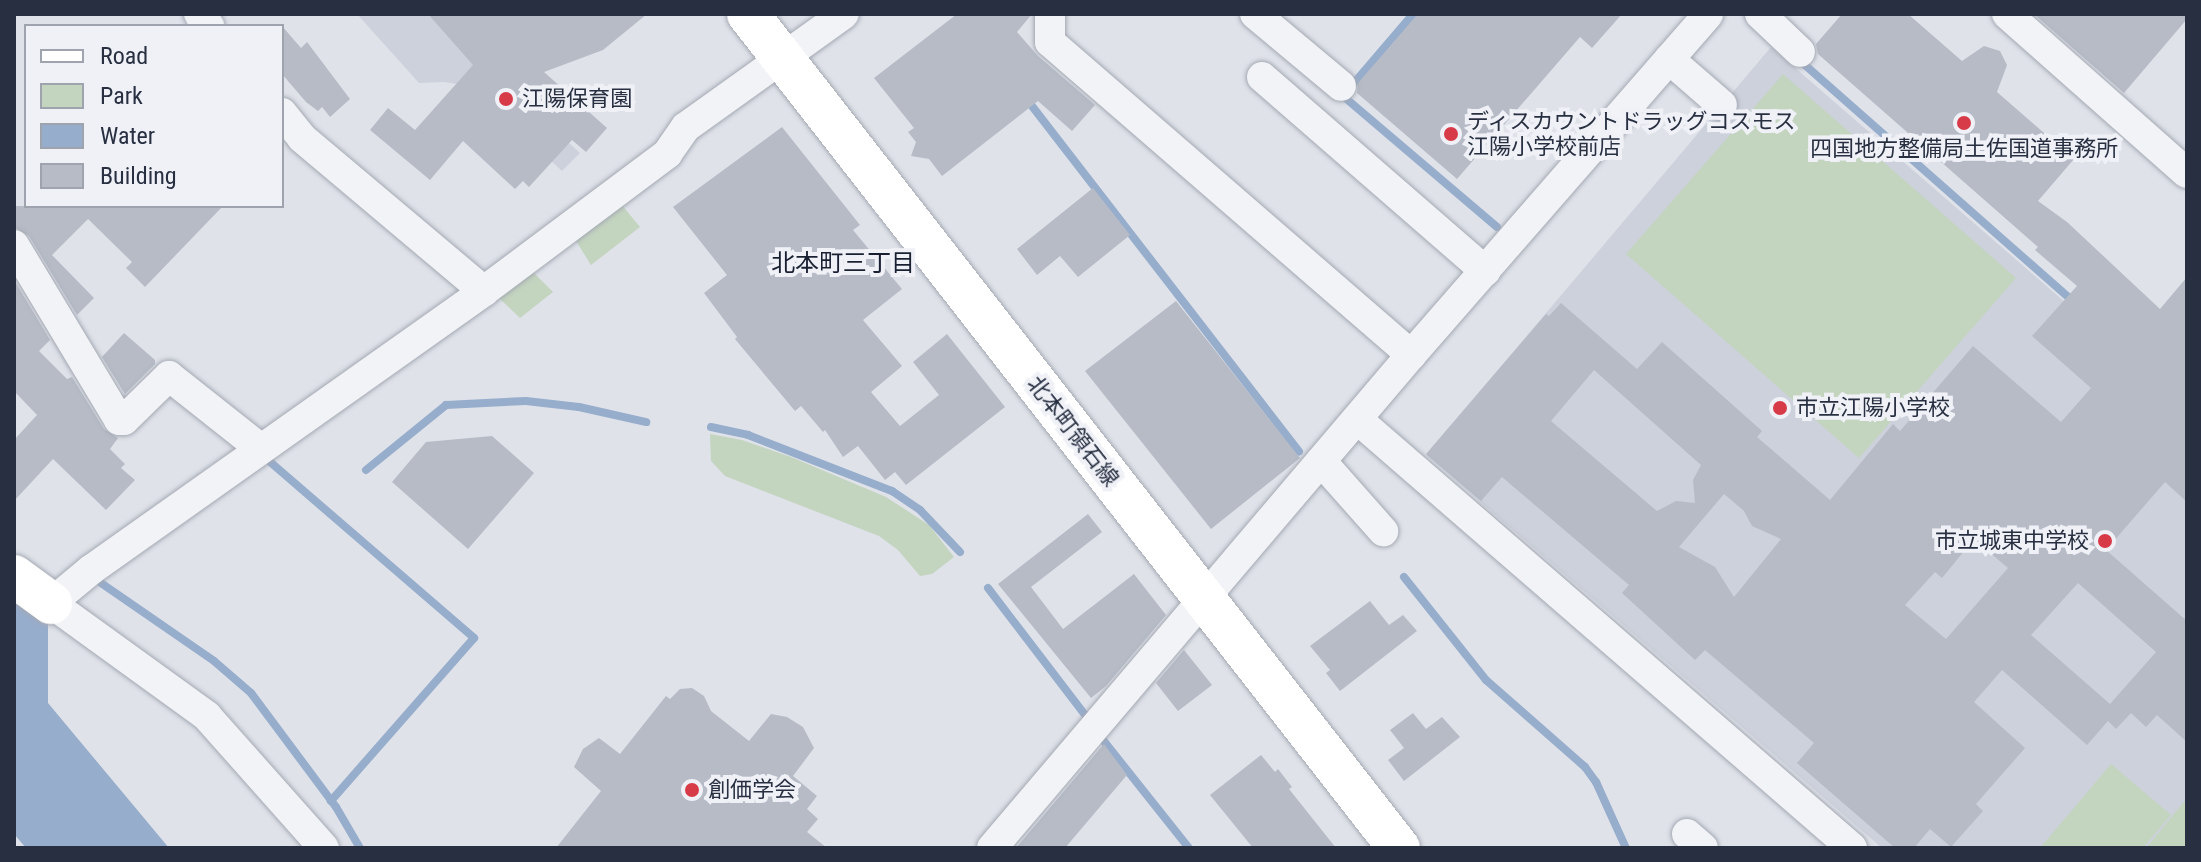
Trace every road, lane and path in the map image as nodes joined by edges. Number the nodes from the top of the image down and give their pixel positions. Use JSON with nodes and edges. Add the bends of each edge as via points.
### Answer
{"nodes":[{"id":1,"x":748,"y":14,"type":"edge"},
{"id":2,"x":844,"y":14,"type":"edge"},
{"id":3,"x":1050,"y":14,"type":"edge"},
{"id":4,"x":1255,"y":14,"type":"edge"},
{"id":5,"x":1708,"y":14,"type":"edge"},
{"id":6,"x":1760,"y":14,"type":"edge"},
{"id":7,"x":2007,"y":14,"type":"edge"},
{"id":8,"x":1800,"y":52,"type":"dead end"},
{"id":9,"x":782,"y":58,"type":"junction"},
{"id":10,"x":1669,"y":59,"type":"junction"},
{"id":11,"x":1262,"y":77,"type":"dead end"},
{"id":12,"x":1341,"y":86,"type":"dead end"},
{"id":13,"x":1722,"y":105,"type":"dead end"},
{"id":14,"x":284,"y":116,"type":"edge"},
{"id":15,"x":2187,"y":173,"type":"edge"},
{"id":16,"x":14,"y":245,"type":"edge"},
{"id":17,"x":1485,"y":271,"type":"junction"},
{"id":18,"x":484,"y":291,"type":"junction"},
{"id":19,"x":1411,"y":355,"type":"junction"},
{"id":20,"x":1357,"y":419,"type":"junction"},
{"id":21,"x":261,"y":449,"type":"junction"},
{"id":22,"x":1321,"y":461,"type":"junction"},
{"id":23,"x":1383,"y":531,"type":"dead end"},
{"id":24,"x":14,"y":576,"type":"edge"},
{"id":25,"x":1204,"y":599,"type":"junction"},
{"id":26,"x":51,"y":603,"type":"junction"},
{"id":27,"x":324,"y":848,"type":"edge"},
{"id":28,"x":992,"y":848,"type":"edge"},
{"id":29,"x":1399,"y":848,"type":"edge"},
{"id":30,"x":1852,"y":848,"type":"edge"}],
"edges":[{"from":1,"to":9,"type":"main road","name":"北本町領石線"},
{"from":2,"to":9,"type":"street"},
{"from":3,"to":19,"type":"street","via":[[1050,42]]},
{"from":4,"to":12,"type":"street"},
{"from":5,"to":10,"type":"street"},
{"from":6,"to":8,"type":"street"},
{"from":7,"to":15,"type":"street"},
{"from":9,"to":18,"type":"street","via":[[686,127],[667,154]]},
{"from":9,"to":25,"type":"main road","name":"北本町領石線"},
{"from":10,"to":13,"type":"street"},
{"from":10,"to":17,"type":"street"},
{"from":11,"to":17,"type":"street"},
{"from":14,"to":18,"type":"street","via":[[302,138]]},
{"from":16,"to":21,"type":"street","via":[[119,420],[169,376]]},
{"from":17,"to":19,"type":"street"},
{"from":18,"to":21,"type":"street"},
{"from":19,"to":20,"type":"street"},
{"from":20,"to":22,"type":"street"},
{"from":20,"to":30,"type":"street"},
{"from":21,"to":26,"type":"street"},
{"from":22,"to":23,"type":"street"},
{"from":22,"to":25,"type":"street"},
{"from":24,"to":26,"type":"main road"},
{"from":25,"to":28,"type":"street"},
{"from":25,"to":29,"type":"main road","name":"北本町領石線"},
{"from":26,"to":27,"type":"street","via":[[207,716]]}]}
